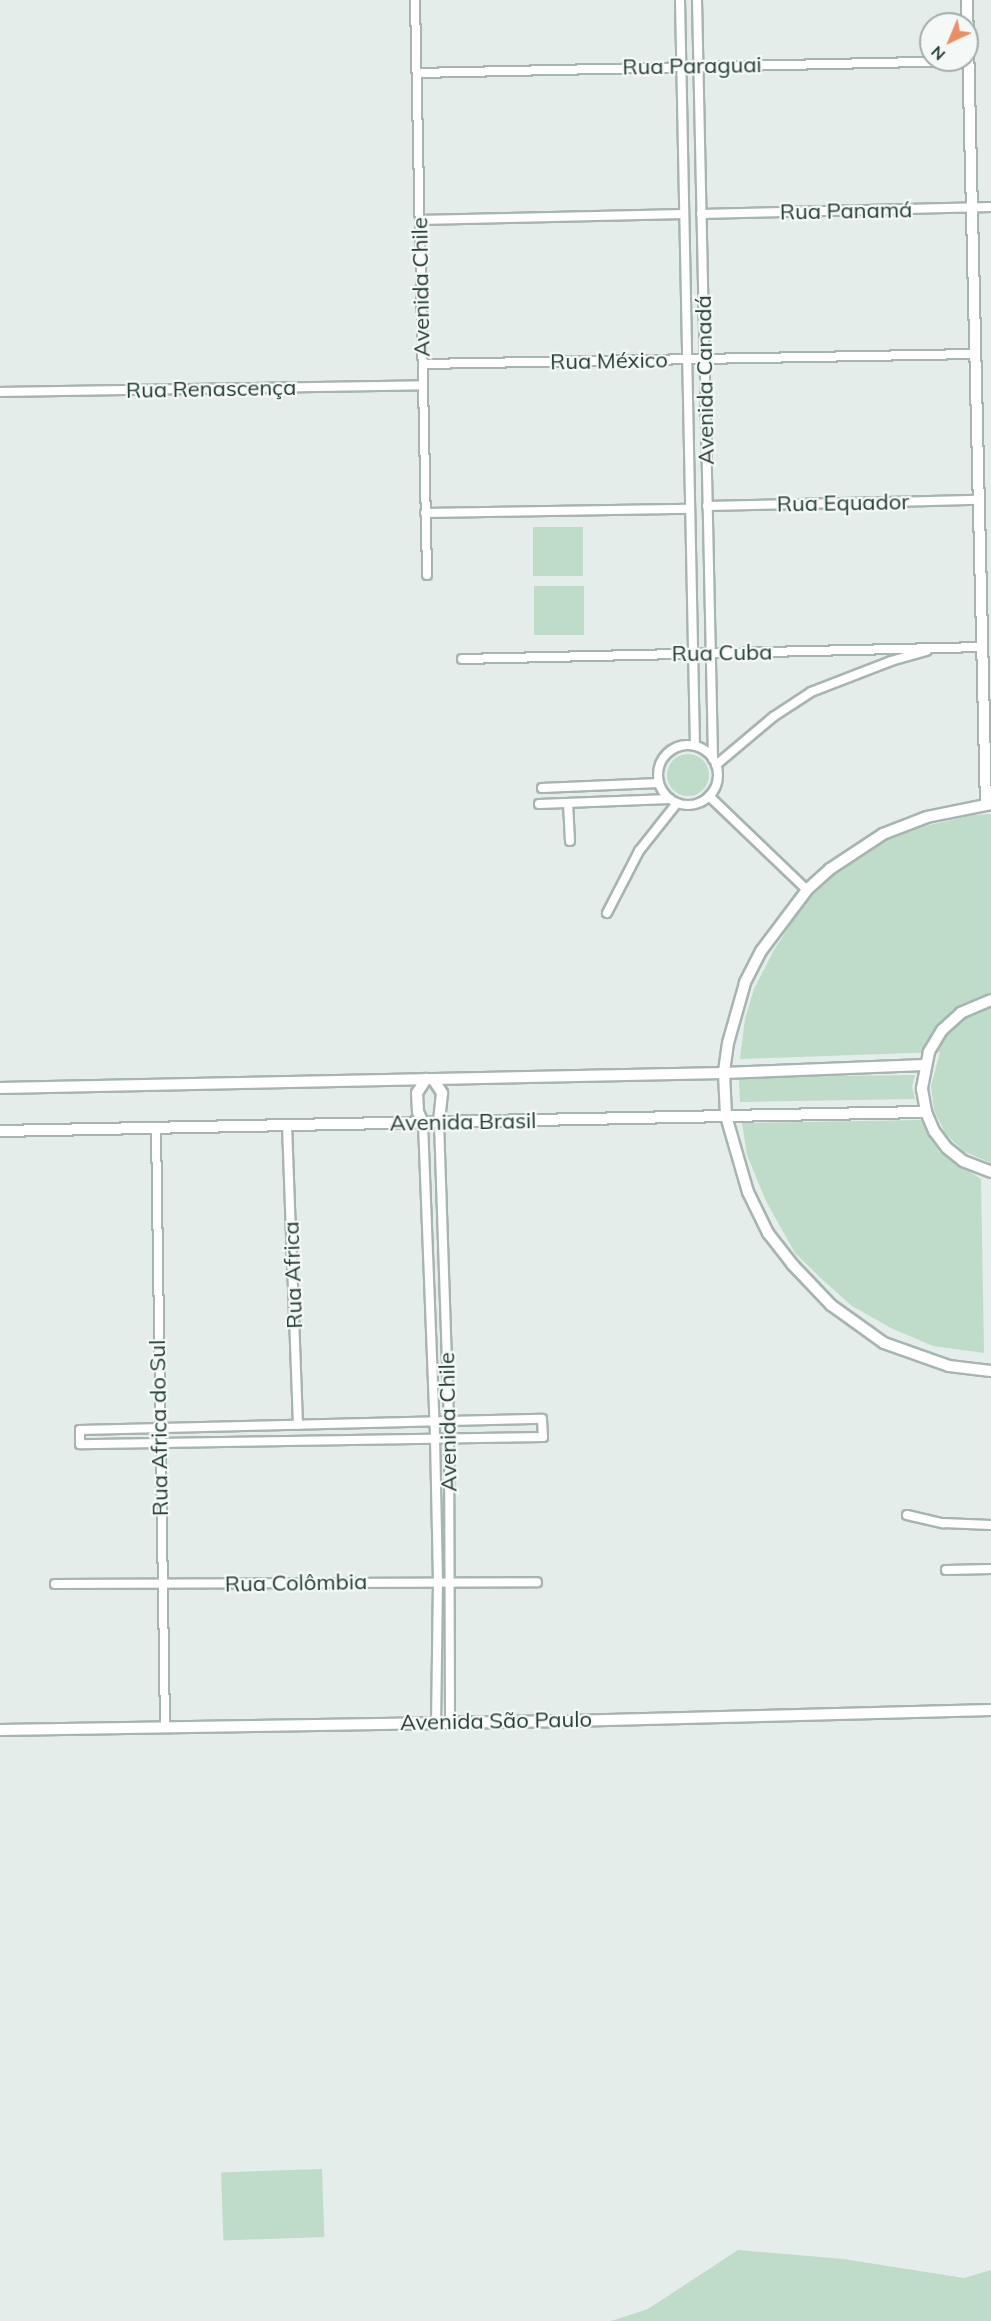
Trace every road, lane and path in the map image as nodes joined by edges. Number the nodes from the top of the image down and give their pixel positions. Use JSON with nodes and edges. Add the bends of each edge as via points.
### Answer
{"nodes":[{"id":1,"x":415,"y":0,"type":"edge"},
{"id":2,"x":680,"y":0,"type":"edge"},
{"id":3,"x":697,"y":0,"type":"edge"},
{"id":4,"x":919,"y":62,"type":"edge"},
{"id":5,"x":681,"y":66,"type":"junction"},
{"id":6,"x":698,"y":66,"type":"junction"},
{"id":7,"x":968,"y":72,"type":"edge"},
{"id":8,"x":417,"y":73,"type":"junction"},
{"id":9,"x":991,"y":207,"type":"edge"},
{"id":10,"x":971,"y":208,"type":"junction"},
{"id":11,"x":684,"y":214,"type":"junction"},
{"id":12,"x":701,"y":214,"type":"junction"},
{"id":13,"x":420,"y":220,"type":"junction"},
{"id":14,"x":975,"y":354,"type":"junction"},
{"id":15,"x":687,"y":359,"type":"junction"},
{"id":16,"x":704,"y":359,"type":"junction"},
{"id":17,"x":423,"y":364,"type":"junction"},
{"id":18,"x":423,"y":385,"type":"junction"},
{"id":19,"x":0,"y":392,"type":"edge"},
{"id":20,"x":978,"y":501,"type":"junction"},
{"id":21,"x":707,"y":506,"type":"junction"},
{"id":22,"x":690,"y":509,"type":"junction"},
{"id":23,"x":425,"y":513,"type":"junction"},
{"id":24,"x":427,"y":575,"type":"dead end"},
{"id":25,"x":982,"y":647,"type":"junction"},
{"id":26,"x":939,"y":648,"type":"junction"},
{"id":27,"x":711,"y":653,"type":"junction"},
{"id":28,"x":693,"y":654,"type":"junction"},
{"id":29,"x":462,"y":659,"type":"dead end"},
{"id":30,"x":695,"y":746,"type":"junction"},
{"id":31,"x":714,"y":762,"type":"junction"},
{"id":32,"x":659,"y":783,"type":"junction"},
{"id":33,"x":542,"y":788,"type":"dead end"},
{"id":34,"x":709,"y":796,"type":"junction"},
{"id":35,"x":674,"y":801,"type":"junction"},
{"id":36,"x":568,"y":803,"type":"junction"},
{"id":37,"x":539,"y":804,"type":"dead end"},
{"id":38,"x":988,"y":804,"type":"edge"},
{"id":39,"x":570,"y":841,"type":"dead end"},
{"id":40,"x":807,"y":890,"type":"junction"},
{"id":41,"x":607,"y":913,"type":"dead end"},
{"id":42,"x":991,"y":1000,"type":"edge"},
{"id":43,"x":924,"y":1065,"type":"junction"},
{"id":44,"x":724,"y":1072,"type":"junction"},
{"id":45,"x":429,"y":1079,"type":"junction"},
{"id":46,"x":0,"y":1088,"type":"edge"},
{"id":47,"x":926,"y":1112,"type":"junction"},
{"id":48,"x":726,"y":1116,"type":"junction"},
{"id":49,"x":439,"y":1122,"type":"junction"},
{"id":50,"x":423,"y":1123,"type":"junction"},
{"id":51,"x":287,"y":1125,"type":"junction"},
{"id":52,"x":156,"y":1128,"type":"junction"},
{"id":53,"x":0,"y":1131,"type":"edge"},
{"id":54,"x":991,"y":1172,"type":"edge"},
{"id":55,"x":991,"y":1371,"type":"edge"},
{"id":56,"x":434,"y":1422,"type":"junction"},
{"id":57,"x":449,"y":1422,"type":"junction"},
{"id":58,"x":298,"y":1425,"type":"junction"},
{"id":59,"x":159,"y":1428,"type":"junction"},
{"id":60,"x":449,"y":1437,"type":"junction"},
{"id":61,"x":435,"y":1438,"type":"junction"},
{"id":62,"x":160,"y":1443,"type":"junction"},
{"id":63,"x":908,"y":1515,"type":"dead end"},
{"id":64,"x":991,"y":1525,"type":"edge"},
{"id":65,"x":991,"y":1569,"type":"edge"},
{"id":66,"x":946,"y":1570,"type":"dead end"},
{"id":67,"x":438,"y":1582,"type":"junction"},
{"id":68,"x":451,"y":1582,"type":"junction"},
{"id":69,"x":537,"y":1582,"type":"dead end"},
{"id":70,"x":55,"y":1584,"type":"dead end"},
{"id":71,"x":161,"y":1584,"type":"junction"},
{"id":72,"x":991,"y":1710,"type":"edge"},
{"id":73,"x":436,"y":1721,"type":"junction"},
{"id":74,"x":450,"y":1721,"type":"junction"},
{"id":75,"x":165,"y":1728,"type":"junction"},
{"id":76,"x":0,"y":1730,"type":"edge"}],
"edges":[{"from":1,"to":8,"type":"street","name":"Avenida Chile"},
{"from":2,"to":5,"type":"street","name":"Avenida Canadá"},
{"from":3,"to":6,"type":"street","name":"Avenida Canadá"},
{"from":4,"to":6,"type":"street","name":"Rua Paraguai"},
{"from":5,"to":6,"type":"street","name":"Rua Paraguai"},
{"from":5,"to":8,"type":"street","name":"Rua Paraguai"},
{"from":5,"to":11,"type":"street","name":"Avenida Canadá"},
{"from":6,"to":12,"type":"street","name":"Avenida Canadá"},
{"from":7,"to":10,"type":"main road"},
{"from":8,"to":13,"type":"street","name":"Avenida Chile"},
{"from":9,"to":10,"type":"street","name":"Rua Panamá"},
{"from":10,"to":12,"type":"street","name":"Rua Panamá"},
{"from":10,"to":14,"type":"main road"},
{"from":11,"to":13,"type":"street"},
{"from":11,"to":15,"type":"street","name":"Avenida Canadá"},
{"from":12,"to":16,"type":"street","name":"Avenida Canadá"},
{"from":13,"to":17,"type":"street","name":"Avenida Chile"},
{"from":14,"to":16,"type":"street","name":"Rua México"},
{"from":14,"to":20,"type":"main road"},
{"from":15,"to":16,"type":"street","name":"Rua México"},
{"from":15,"to":17,"type":"street","name":"Rua México"},
{"from":15,"to":22,"type":"street","name":"Avenida Canadá"},
{"from":16,"to":21,"type":"street","name":"Avenida Canadá"},
{"from":17,"to":18,"type":"street","name":"Avenida Chile"},
{"from":18,"to":19,"type":"street","name":"Rua Renascença"},
{"from":18,"to":23,"type":"street","name":"Avenida Chile"},
{"from":20,"to":21,"type":"street","name":"Rua Equador"},
{"from":20,"to":25,"type":"main road"},
{"from":21,"to":27,"type":"street","name":"Avenida Canadá"},
{"from":22,"to":23,"type":"street"},
{"from":22,"to":28,"type":"street","name":"Avenida Canadá"},
{"from":23,"to":24,"type":"street","name":"Avenida Chile"},
{"from":25,"to":26,"type":"street","name":"Rua Cuba"},
{"from":25,"to":38,"type":"main road"},
{"from":26,"to":27,"type":"street","name":"Rua Cuba"},
{"from":26,"to":31,"type":"street","via":[[891,661],[811,692]]},
{"from":27,"to":28,"type":"street","name":"Rua Cuba"},
{"from":27,"to":31,"type":"street","name":"Avenida Canadá"},
{"from":28,"to":29,"type":"street","name":"Rua Cuba"},
{"from":28,"to":30,"type":"street","name":"Avenida Canadá"},
{"from":30,"to":31,"type":"street"},
{"from":30,"to":32,"type":"street","via":[[678,747],[663,758]]},
{"from":31,"to":34,"type":"street","via":[[717,779]]},
{"from":32,"to":33,"type":"street"},
{"from":32,"to":35,"type":"street"},
{"from":34,"to":35,"type":"street","via":[[694,804]]},
{"from":34,"to":40,"type":"street"},
{"from":35,"to":36,"type":"street"},
{"from":35,"to":41,"type":"street","via":[[639,851]]},
{"from":36,"to":37,"type":"street"},
{"from":36,"to":39,"type":"street"},
{"from":38,"to":40,"type":"main road","via":[[927,817],[883,834],[830,869]]},
{"from":40,"to":44,"type":"main road","via":[[761,951],[745,984]]},
{"from":42,"to":43,"type":"main road","via":[[972,1006],[951,1021],[934,1041]]},
{"from":43,"to":44,"type":"main road","name":"Avenida Brasil"},
{"from":43,"to":47,"type":"main road","via":[[922,1089]]},
{"from":44,"to":45,"type":"main road","name":"Avenida Brasil"},
{"from":44,"to":48,"type":"main road"},
{"from":45,"to":46,"type":"main road","name":"Avenida Brasil"},
{"from":45,"to":49,"type":"main road","via":[[442,1093]]},
{"from":45,"to":50,"type":"main road","via":[[417,1093]]},
{"from":47,"to":48,"type":"main road","name":"Avenida Brasil"},
{"from":47,"to":54,"type":"main road","via":[[947,1148],[963,1161]]},
{"from":48,"to":49,"type":"main road","name":"Avenida Brasil"},
{"from":48,"to":55,"type":"main road","via":[[748,1192],[768,1233],[831,1305],[884,1342],[917,1357]]},
{"from":49,"to":50,"type":"main road","name":"Avenida Brasil"},
{"from":49,"to":57,"type":"street","name":"Avenida Chile"},
{"from":50,"to":51,"type":"main road","name":"Avenida Brasil"},
{"from":50,"to":56,"type":"street","name":"Avenida Chile"},
{"from":51,"to":52,"type":"main road","name":"Avenida Brasil"},
{"from":51,"to":58,"type":"street","name":"Rua Africa"},
{"from":52,"to":53,"type":"main road","name":"Avenida Brasil"},
{"from":52,"to":59,"type":"street","name":"Rua Africa do Sul"},
{"from":56,"to":57,"type":"street"},
{"from":56,"to":58,"type":"street"},
{"from":56,"to":61,"type":"street","name":"Avenida Chile"},
{"from":57,"to":60,"type":"street","name":"Avenida Chile"},
{"from":57,"to":60,"type":"street","via":[[542,1419],[543,1437]]},
{"from":58,"to":59,"type":"street"},
{"from":59,"to":62,"type":"street","name":"Rua Africa do Sul"},
{"from":59,"to":62,"type":"street","via":[[80,1430],[80,1444]]},
{"from":60,"to":61,"type":"street"},
{"from":60,"to":68,"type":"street","name":"Avenida Chile"},
{"from":61,"to":62,"type":"street"},
{"from":61,"to":67,"type":"street","name":"Avenida Chile"},
{"from":62,"to":71,"type":"street","name":"Rua Africa do Sul"},
{"from":63,"to":64,"type":"street"},
{"from":65,"to":66,"type":"street"},
{"from":67,"to":68,"type":"street","name":"Rua Colômbia"},
{"from":67,"to":71,"type":"street","name":"Rua Colômbia"},
{"from":67,"to":73,"type":"street","name":"Avenida Chile"},
{"from":68,"to":69,"type":"street","name":"Rua Colômbia"},
{"from":68,"to":74,"type":"street","name":"Avenida Chile"},
{"from":70,"to":71,"type":"street","name":"Rua Colômbia"},
{"from":71,"to":75,"type":"street","name":"Rua Africa do Sul"},
{"from":72,"to":74,"type":"main road","name":"Avenida São Paulo"},
{"from":73,"to":74,"type":"main road","name":"Avenida São Paulo"},
{"from":73,"to":75,"type":"main road","name":"Avenida São Paulo"},
{"from":75,"to":76,"type":"main road","name":"Avenida São Paulo"}]}
